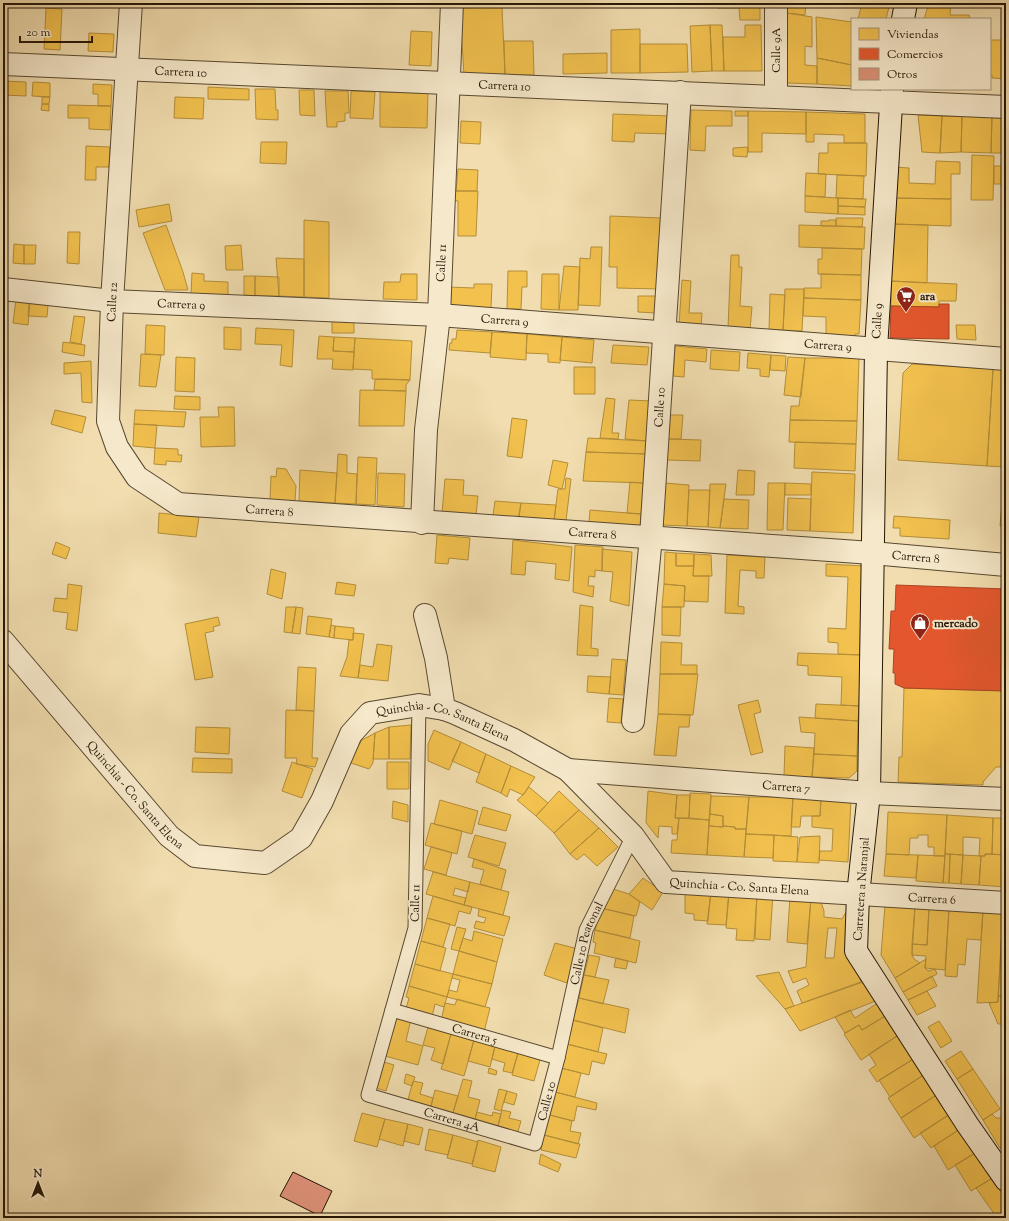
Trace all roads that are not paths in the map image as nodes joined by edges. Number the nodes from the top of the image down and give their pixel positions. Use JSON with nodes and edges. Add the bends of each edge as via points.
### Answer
{"nodes":[{"id":1,"x":131,"y":3,"type":"edge"},
{"id":2,"x":452,"y":3,"type":"edge"},
{"id":3,"x":776,"y":3,"type":"edge"},
{"id":4,"x":906,"y":3,"type":"edge"},
{"id":5,"x":903,"y":18,"type":"edge"},
{"id":6,"x":3,"y":64,"type":"edge"},
{"id":7,"x":127,"y":70,"type":"junction"},
{"id":8,"x":449,"y":83,"type":"junction"},
{"id":9,"x":680,"y":92,"type":"junction"},
{"id":10,"x":891,"y":95,"type":"edge"},
{"id":11,"x":776,"y":97,"type":"junction"},
{"id":12,"x":1006,"y":106,"type":"edge"},
{"id":13,"x":3,"y":289,"type":"edge"},
{"id":14,"x":112,"y":302,"type":"junction"},
{"id":15,"x":438,"y":315,"type":"junction"},
{"id":16,"x":664,"y":332,"type":"junction"},
{"id":17,"x":876,"y":349,"type":"junction"},
{"id":18,"x":1006,"y":358,"type":"edge"},
{"id":19,"x":178,"y":504,"type":"joint"},
{"id":20,"x":422,"y":523,"type":"junction"},
{"id":21,"x":651,"y":538,"type":"junction"},
{"id":22,"x":872,"y":553,"type":"junction"},
{"id":23,"x":1006,"y":565,"type":"edge"},
{"id":24,"x":425,"y":615,"type":"dead end"},
{"id":25,"x":3,"y":641,"type":"edge"},
{"id":26,"x":419,"y":705,"type":"junction"},
{"id":27,"x":444,"y":709,"type":"junction"},
{"id":28,"x":633,"y":721,"type":"dead end"},
{"id":29,"x":568,"y":770,"type":"junction"},
{"id":30,"x":869,"y":792,"type":"junction"},
{"id":31,"x":1006,"y":799,"type":"edge"},
{"id":32,"x":633,"y":836,"type":"junction"},
{"id":33,"x":858,"y":895,"type":"junction"},
{"id":34,"x":1006,"y":903,"type":"edge"},
{"id":35,"x":392,"y":1010,"type":"junction"},
{"id":36,"x":558,"y":1058,"type":"junction"},
{"id":37,"x":368,"y":1095,"type":"joint"},
{"id":38,"x":535,"y":1144,"type":"joint"},
{"id":39,"x":1006,"y":1180,"type":"edge"}],
"edges":[{"from":1,"to":7,"type":"street","name":"Calle 12"},
{"from":2,"to":8,"type":"street","name":"Calle 11"},
{"from":3,"to":11,"type":"street","name":"Calle 9A"},
{"from":4,"to":5,"type":"street"},
{"from":6,"to":7,"type":"street","name":"Carrera 10"},
{"from":7,"to":8,"type":"street","name":"Carrera 10"},
{"from":7,"to":14,"type":"street","name":"Calle 12"},
{"from":8,"to":9,"type":"street","name":"Carrera 10"},
{"from":8,"to":15,"type":"street","name":"Calle 11"},
{"from":9,"to":11,"type":"street","name":"Carrera 10"},
{"from":9,"to":16,"type":"street","name":"Calle 10"},
{"from":10,"to":11,"type":"street","name":"Carrera 10"},
{"from":10,"to":12,"type":"street","name":"Carrera 10"},
{"from":10,"to":17,"type":"street","name":"Calle 9"},
{"from":13,"to":14,"type":"street","name":"Carrera 9"},
{"from":14,"to":15,"type":"street","name":"Carrera 9"},
{"from":14,"to":19,"type":"street","name":"Calle 12","via":[[108,421],[117,447],[137,477]]},
{"from":15,"to":16,"type":"street","name":"Carrera 9"},
{"from":15,"to":20,"type":"street","name":"Calle 11","via":[[426,430]]},
{"from":16,"to":17,"type":"street","name":"Carrera 9"},
{"from":16,"to":21,"type":"street","name":"Calle 10"},
{"from":17,"to":18,"type":"street","name":"Carrera 9"},
{"from":17,"to":22,"type":"street","name":"Calle 9"},
{"from":19,"to":20,"type":"street","name":"Carrera 8"},
{"from":20,"to":21,"type":"street","name":"Carrera 8"},
{"from":21,"to":22,"type":"street","name":"Carrera 8"},
{"from":21,"to":28,"type":"street","name":"Calle 10"},
{"from":22,"to":23,"type":"street","name":"Carrera 8"},
{"from":22,"to":30,"type":"street","name":"Carretera a Naranjal"},
{"from":24,"to":27,"type":"street","via":[[436,658]]},
{"from":25,"to":26,"type":"street","name":"Quinchia - Co. Santa Elena","via":[[169,836],[195,856],[265,863],[301,838],[322,801],[351,734],[370,713]]},
{"from":26,"to":27,"type":"street","name":"Quinchia - Co. Santa Elena"},
{"from":26,"to":35,"type":"lane","name":"Calle 11","via":[[415,928]]},
{"from":27,"to":29,"type":"street","name":"Quinchia - Co. Santa Elena","via":[[514,740]]},
{"from":29,"to":30,"type":"street","name":"Carrera 7"},
{"from":29,"to":32,"type":"street","name":"Quinchia - Co. Santa Elena"},
{"from":30,"to":31,"type":"street","name":"Carrera 7"},
{"from":30,"to":33,"type":"street","name":"Carretera a Naranjal"},
{"from":32,"to":33,"type":"street","name":"Quinchia - Co. Santa Elena","via":[[666,882]]},
{"from":32,"to":36,"type":"lane","name":"Calle 10 Peatonal","via":[[586,930]]},
{"from":33,"to":34,"type":"street","name":"Carrera 6"},
{"from":33,"to":39,"type":"street","name":"Carretera a Naranjal","via":[[856,951]]},
{"from":35,"to":36,"type":"lane","name":"Carrera 5"},
{"from":35,"to":37,"type":"lane","name":"Calle 11"},
{"from":36,"to":38,"type":"lane","name":"Calle 10"},
{"from":37,"to":38,"type":"lane","name":"Carrera 4A"}]}
